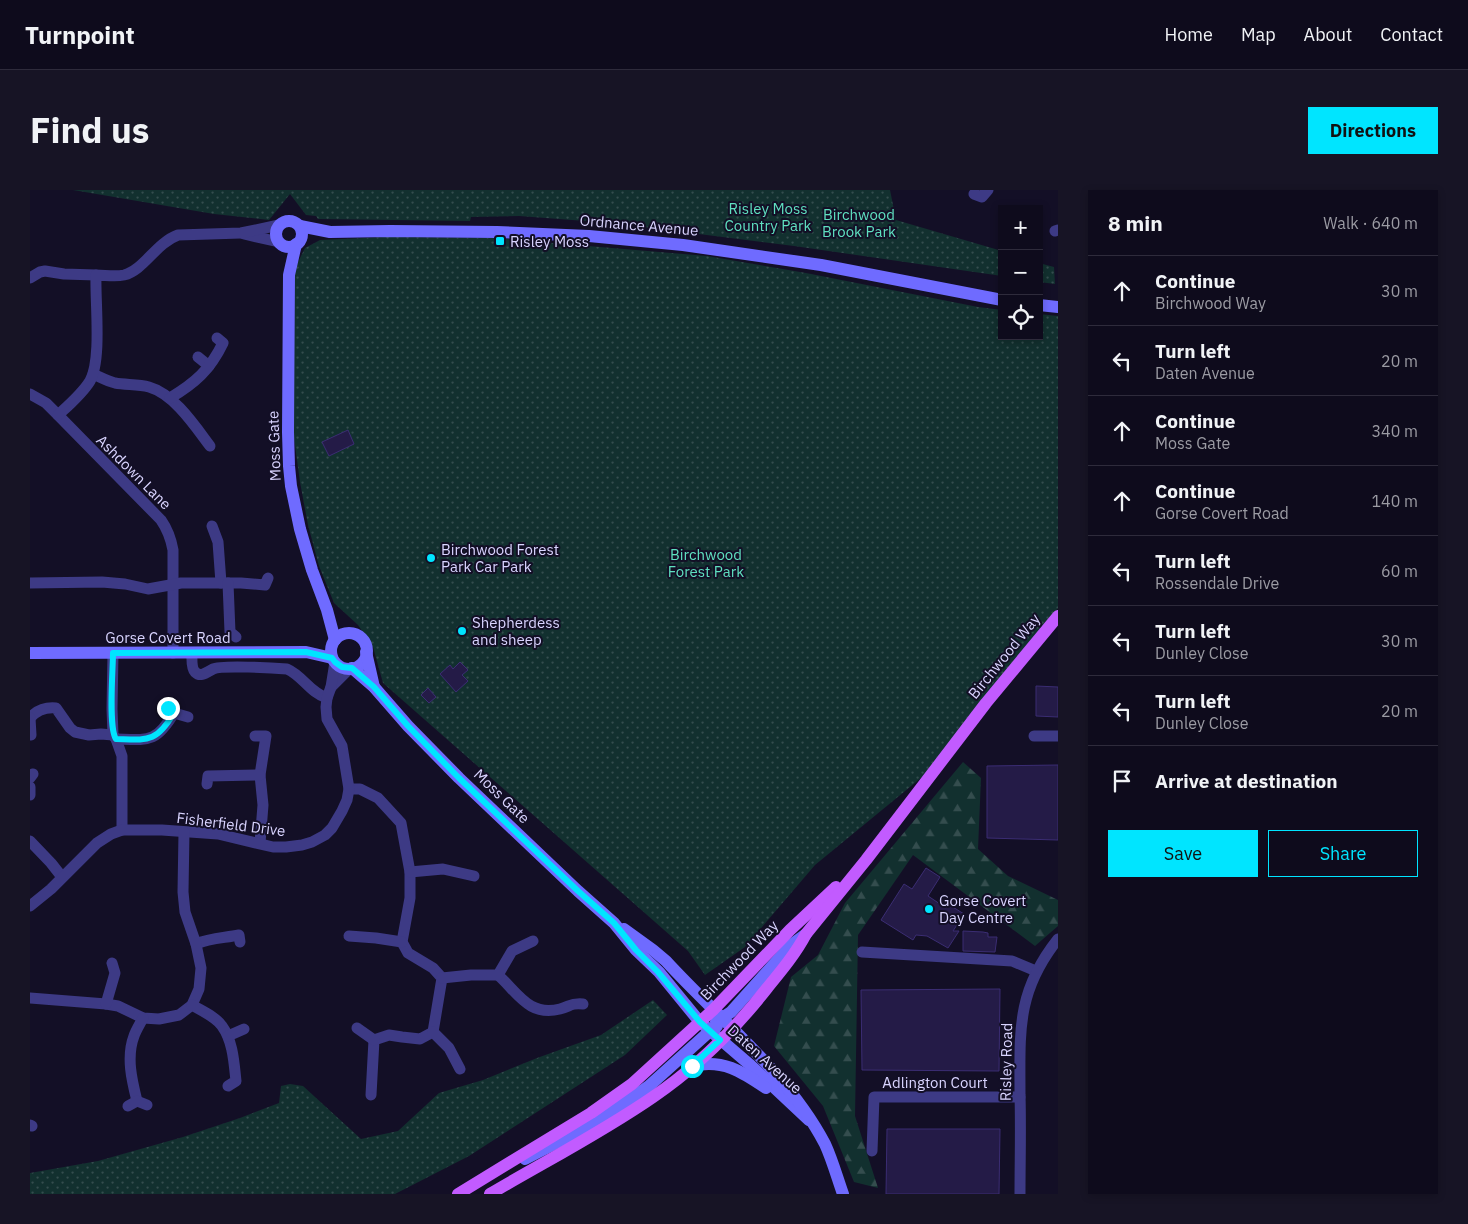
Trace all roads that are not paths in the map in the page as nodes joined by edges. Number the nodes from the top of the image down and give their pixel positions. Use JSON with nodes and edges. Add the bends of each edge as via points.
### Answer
{"nodes":[{"id":1,"x":988,"y":190,"type":"edge"},
{"id":2,"x":974,"y":194,"type":"dead end"},
{"id":3,"x":279,"y":225,"type":"junction"},
{"id":4,"x":300,"y":226,"type":"junction"},
{"id":5,"x":330,"y":232,"type":"junction"},
{"id":6,"x":241,"y":233,"type":"junction"},
{"id":7,"x":279,"y":243,"type":"junction"},
{"id":8,"x":297,"y":244,"type":"junction"},
{"id":9,"x":96,"y":275,"type":"junction"},
{"id":10,"x":289,"y":276,"type":"junction"},
{"id":11,"x":30,"y":278,"type":"edge"},
{"id":12,"x":998,"y":299,"type":"edge"},
{"id":13,"x":1043,"y":305,"type":"edge"},
{"id":14,"x":1058,"y":307,"type":"edge"},
{"id":15,"x":218,"y":338,"type":"dead end"},
{"id":16,"x":198,"y":357,"type":"dead end"},
{"id":17,"x":209,"y":366,"type":"junction"},
{"id":18,"x":93,"y":374,"type":"junction"},
{"id":19,"x":30,"y":394,"type":"edge"},
{"id":20,"x":170,"y":398,"type":"junction"},
{"id":21,"x":58,"y":415,"type":"junction"},
{"id":22,"x":210,"y":446,"type":"dead end"},
{"id":23,"x":212,"y":526,"type":"dead end"},
{"id":24,"x":268,"y":578,"type":"dead end"},
{"id":25,"x":30,"y":583,"type":"edge"},
{"id":26,"x":225,"y":583,"type":"junction"},
{"id":27,"x":172,"y":586,"type":"junction"},
{"id":28,"x":327,"y":610,"type":"junction"},
{"id":29,"x":1058,"y":616,"type":"edge"},
{"id":30,"x":349,"y":633,"type":"junction"},
{"id":31,"x":236,"y":637,"type":"dead end"},
{"id":32,"x":334,"y":642,"type":"junction"},
{"id":33,"x":306,"y":652,"type":"junction"},
{"id":34,"x":366,"y":652,"type":"junction"},
{"id":35,"x":30,"y":653,"type":"edge"},
{"id":36,"x":113,"y":653,"type":"junction"},
{"id":37,"x":173,"y":653,"type":"junction"},
{"id":38,"x":192,"y":653,"type":"junction"},
{"id":39,"x":334,"y":660,"type":"junction"},
{"id":40,"x":351,"y":668,"type":"junction"},
{"id":41,"x":374,"y":687,"type":"junction"},
{"id":42,"x":329,"y":692,"type":"junction"},
{"id":43,"x":188,"y":716,"type":"dead end"},
{"id":44,"x":30,"y":718,"type":"edge"},
{"id":45,"x":31,"y":734,"type":"dead end"},
{"id":46,"x":255,"y":736,"type":"dead end"},
{"id":47,"x":1034,"y":736,"type":"dead end"},
{"id":48,"x":1058,"y":736,"type":"edge"},
{"id":49,"x":115,"y":737,"type":"junction"},
{"id":50,"x":260,"y":775,"type":"junction"},
{"id":51,"x":207,"y":784,"type":"dead end"},
{"id":52,"x":30,"y":787,"type":"edge"},
{"id":53,"x":349,"y":789,"type":"junction"},
{"id":54,"x":30,"y":795,"type":"edge"},
{"id":55,"x":122,"y":830,"type":"junction"},
{"id":56,"x":184,"y":832,"type":"junction"},
{"id":57,"x":30,"y":841,"type":"edge"},
{"id":58,"x":260,"y":843,"type":"junction"},
{"id":59,"x":866,"y":860,"type":"junction"},
{"id":60,"x":410,"y":872,"type":"junction"},
{"id":61,"x":474,"y":876,"type":"dead end"},
{"id":62,"x":62,"y":877,"type":"junction"},
{"id":63,"x":30,"y":906,"type":"edge"},
{"id":64,"x":614,"y":923,"type":"junction"},
{"id":65,"x":806,"y":934,"type":"junction"},
{"id":66,"x":349,"y":936,"type":"dead end"},
{"id":67,"x":1058,"y":939,"type":"edge"},
{"id":68,"x":532,"y":941,"type":"dead end"},
{"id":69,"x":240,"y":942,"type":"dead end"},
{"id":70,"x":402,"y":942,"type":"junction"},
{"id":71,"x":196,"y":944,"type":"junction"},
{"id":72,"x":862,"y":952,"type":"dead end"},
{"id":73,"x":112,"y":963,"type":"dead end"},
{"id":74,"x":1036,"y":971,"type":"junction"},
{"id":75,"x":498,"y":975,"type":"junction"},
{"id":76,"x":442,"y":978,"type":"junction"},
{"id":77,"x":30,"y":998,"type":"edge"},
{"id":78,"x":106,"y":1004,"type":"junction"},
{"id":79,"x":583,"y":1004,"type":"dead end"},
{"id":80,"x":192,"y":1006,"type":"junction"},
{"id":81,"x":718,"y":1014,"type":"junction"},
{"id":82,"x":143,"y":1018,"type":"junction"},
{"id":83,"x":700,"y":1022,"type":"junction"},
{"id":84,"x":357,"y":1028,"type":"dead end"},
{"id":85,"x":732,"y":1028,"type":"junction"},
{"id":86,"x":244,"y":1029,"type":"dead end"},
{"id":87,"x":710,"y":1031,"type":"junction"},
{"id":88,"x":433,"y":1032,"type":"junction"},
{"id":89,"x":228,"y":1036,"type":"junction"},
{"id":90,"x":374,"y":1040,"type":"junction"},
{"id":91,"x":720,"y":1040,"type":"junction"},
{"id":92,"x":692,"y":1066,"type":"junction"},
{"id":93,"x":460,"y":1069,"type":"dead end"},
{"id":94,"x":228,"y":1086,"type":"dead end"},
{"id":95,"x":371,"y":1095,"type":"dead end"},
{"id":96,"x":1020,"y":1097,"type":"junction"},
{"id":97,"x":137,"y":1104,"type":"dead end"},
{"id":98,"x":791,"y":1104,"type":"junction"},
{"id":99,"x":810,"y":1120,"type":"junction"},
{"id":100,"x":872,"y":1152,"type":"dead end"},
{"id":101,"x":458,"y":1194,"type":"edge"},
{"id":102,"x":490,"y":1194,"type":"edge"},
{"id":103,"x":842,"y":1194,"type":"edge"},
{"id":104,"x":1020,"y":1194,"type":"edge"}],
"edges":[{"from":1,"to":2,"type":"street","via":[[982,197]]},
{"from":3,"to":4,"type":"street","via":[[290,220]]},
{"from":3,"to":6,"type":"street"},
{"from":3,"to":7,"type":"street","via":[[276,235]]},
{"from":4,"to":5,"type":"street","name":"Ordnance Avenue"},
{"from":4,"to":8,"type":"street","via":[[302,235]]},
{"from":5,"to":8,"type":"street","name":"Ordnance Avenue"},
{"from":5,"to":12,"type":"street","name":"Ordnance Avenue","via":[[497,232],[683,245],[820,265]]},
{"from":6,"to":7,"type":"street"},
{"from":6,"to":9,"type":"street","via":[[178,235],[160,245],[132,271]]},
{"from":7,"to":8,"type":"street","via":[[288,247]]},
{"from":7,"to":10,"type":"street","name":"Moss Gate"},
{"from":8,"to":10,"type":"street","name":"Moss Gate"},
{"from":9,"to":11,"type":"street","via":[[64,274],[45,266]]},
{"from":9,"to":18,"type":"street","via":[[96,362]]},
{"from":10,"to":28,"type":"street","name":"Moss Gate","via":[[290,472],[300,529]]},
{"from":13,"to":14,"type":"street"},
{"from":15,"to":17,"type":"street","via":[[223,343]]},
{"from":16,"to":17,"type":"street"},
{"from":17,"to":20,"type":"street","via":[[199,378]]},
{"from":18,"to":20,"type":"street","via":[[113,382],[147,386]]},
{"from":18,"to":21,"type":"street","via":[[81,394]]},
{"from":19,"to":21,"type":"street","name":"Ashdown Lane"},
{"from":20,"to":22,"type":"street"},
{"from":21,"to":27,"type":"street","name":"Ashdown Lane","via":[[166,528],[173,550]]},
{"from":23,"to":26,"type":"street"},
{"from":24,"to":26,"type":"street","via":[[264,585]]},
{"from":25,"to":27,"type":"street","via":[[102,582],[148,589]]},
{"from":26,"to":27,"type":"street"},
{"from":26,"to":31,"type":"street","via":[[230,632]]},
{"from":27,"to":37,"type":"street","name":"Ashdown Lane"},
{"from":28,"to":30,"type":"street","name":"Moss Gate"},
{"from":28,"to":32,"type":"street","name":"Moss Gate"},
{"from":29,"to":59,"type":"main road","name":"Birchwood Way","via":[[986,703]]},
{"from":30,"to":32,"type":"street"},
{"from":30,"to":34,"type":"street","name":"Moss Gate","via":[[362,639]]},
{"from":32,"to":33,"type":"street","name":"Gorse Covert Road"},
{"from":32,"to":39,"type":"street","name":"Moss Gate","via":[[331,653]]},
{"from":33,"to":38,"type":"street","name":"Gorse Covert Road"},
{"from":33,"to":39,"type":"street","name":"Gorse Covert Road"},
{"from":34,"to":40,"type":"street","via":[[362,663]]},
{"from":34,"to":41,"type":"street","name":"Moss Gate"},
{"from":35,"to":36,"type":"street","name":"Gorse Covert Road"},
{"from":36,"to":37,"type":"street","name":"Gorse Covert Road"},
{"from":36,"to":49,"type":"street"},
{"from":37,"to":38,"type":"street","name":"Gorse Covert Road"},
{"from":38,"to":42,"type":"street","via":[[192,667],[201,674],[218,667],[287,669],[315,692]]},
{"from":39,"to":40,"type":"street","name":"Moss Gate","via":[[342,667]]},
{"from":39,"to":42,"type":"street","name":"Fisherfield Drive"},
{"from":40,"to":41,"type":"street","name":"Moss Gate"},
{"from":40,"to":42,"type":"street"},
{"from":41,"to":64,"type":"street","name":"Moss Gate","via":[[459,778]]},
{"from":42,"to":53,"type":"street","name":"Fisherfield Drive","via":[[327,719],[342,746]]},
{"from":43,"to":49,"type":"street","via":[[171,711],[165,728],[142,740]]},
{"from":44,"to":45,"type":"street"},
{"from":44,"to":49,"type":"street","via":[[42,709],[56,708],[75,732]]},
{"from":46,"to":50,"type":"street","via":[[266,736]]},
{"from":47,"to":48,"type":"street"},
{"from":49,"to":55,"type":"street","via":[[122,756]]},
{"from":50,"to":51,"type":"street","via":[[208,776]]},
{"from":50,"to":58,"type":"street"},
{"from":52,"to":54,"type":"street"},
{"from":53,"to":58,"type":"street","name":"Fisherfield Drive","via":[[342,811],[325,835],[312,842],[286,847]]},
{"from":53,"to":60,"type":"street","via":[[360,789],[378,798],[402,823]]},
{"from":55,"to":56,"type":"street","name":"Fisherfield Drive"},
{"from":55,"to":62,"type":"street","name":"Fisherfield Drive","via":[[97,843]]},
{"from":56,"to":58,"type":"street","name":"Fisherfield Drive","via":[[218,834]]},
{"from":56,"to":71,"type":"street","via":[[185,912]]},
{"from":57,"to":62,"type":"street"},
{"from":59,"to":65,"type":"main road","name":"Birchwood Way"},
{"from":59,"to":81,"type":"main road","name":"Birchwood Way","via":[[790,930]]},
{"from":60,"to":61,"type":"street","via":[[444,869]]},
{"from":60,"to":70,"type":"street","via":[[410,898]]},
{"from":62,"to":63,"type":"street","name":"Fisherfield Drive"},
{"from":64,"to":81,"type":"street","name":"Moss Gate","via":[[653,950]]},
{"from":64,"to":83,"type":"street","name":"Moss Gate"},
{"from":65,"to":81,"type":"street","via":[[791,945],[743,999]]},
{"from":65,"to":85,"type":"main road","name":"Birchwood Way","via":[[799,948]]},
{"from":66,"to":70,"type":"street"},
{"from":67,"to":74,"type":"street","name":"Risley Road"},
{"from":68,"to":75,"type":"street","via":[[512,951]]},
{"from":69,"to":71,"type":"street","via":[[239,935],[206,939]]},
{"from":70,"to":76,"type":"street","via":[[408,953],[433,968]]},
{"from":71,"to":80,"type":"street","via":[[199,989]]},
{"from":72,"to":74,"type":"street","via":[[1012,961]]},
{"from":73,"to":78,"type":"street","via":[[115,973]]},
{"from":74,"to":96,"type":"street","name":"Risley Road","via":[[1021,1024]]},
{"from":75,"to":76,"type":"street"},
{"from":75,"to":79,"type":"street","via":[[531,1007],[546,1010],[560,1009],[573,1003]]},
{"from":76,"to":88,"type":"street"},
{"from":77,"to":78,"type":"street"},
{"from":78,"to":82,"type":"street"},
{"from":80,"to":82,"type":"street","via":[[179,1015]]},
{"from":80,"to":89,"type":"street","via":[[222,1025]]},
{"from":81,"to":83,"type":"main road","name":"Birchwood Way"},
{"from":81,"to":85,"type":"street","name":"Daten Avenue"},
{"from":82,"to":97,"type":"street","via":[[133,1037],[130,1054]]},
{"from":83,"to":87,"type":"street","name":"Daten Avenue"},
{"from":83,"to":101,"type":"main road","name":"Birchwood Way","via":[[626,1088],[591,1113]]},
{"from":84,"to":90,"type":"street"},
{"from":85,"to":87,"type":"street","via":[[718,1026]]},
{"from":85,"to":91,"type":"main road","name":"Birchwood Way"},
{"from":85,"to":99,"type":"street","name":"Daten Avenue","via":[[790,1090]]},
{"from":86,"to":89,"type":"street"},
{"from":87,"to":91,"type":"street","name":"Daten Avenue"},
{"from":87,"to":101,"type":"street","via":[[649,1086],[597,1122]]},
{"from":88,"to":90,"type":"street","via":[[420,1038],[389,1035]]},
{"from":88,"to":93,"type":"street","via":[[449,1048]]},
{"from":89,"to":94,"type":"street","via":[[236,1081]]},
{"from":90,"to":95,"type":"street"},
{"from":91,"to":92,"type":"main road","name":"Birchwood Way"},
{"from":91,"to":98,"type":"street","name":"Daten Avenue"},
{"from":92,"to":98,"type":"street","via":[[714,1064],[730,1067]]},
{"from":92,"to":102,"type":"main road","name":"Birchwood Way","via":[[624,1116]]},
{"from":96,"to":100,"type":"street","name":"Adlington Court","via":[[874,1097]]},
{"from":96,"to":104,"type":"street","name":"Risley Road"},
{"from":98,"to":99,"type":"street","name":"Daten Avenue"},
{"from":99,"to":103,"type":"street","name":"Daten Avenue","via":[[826,1146]]}]}
